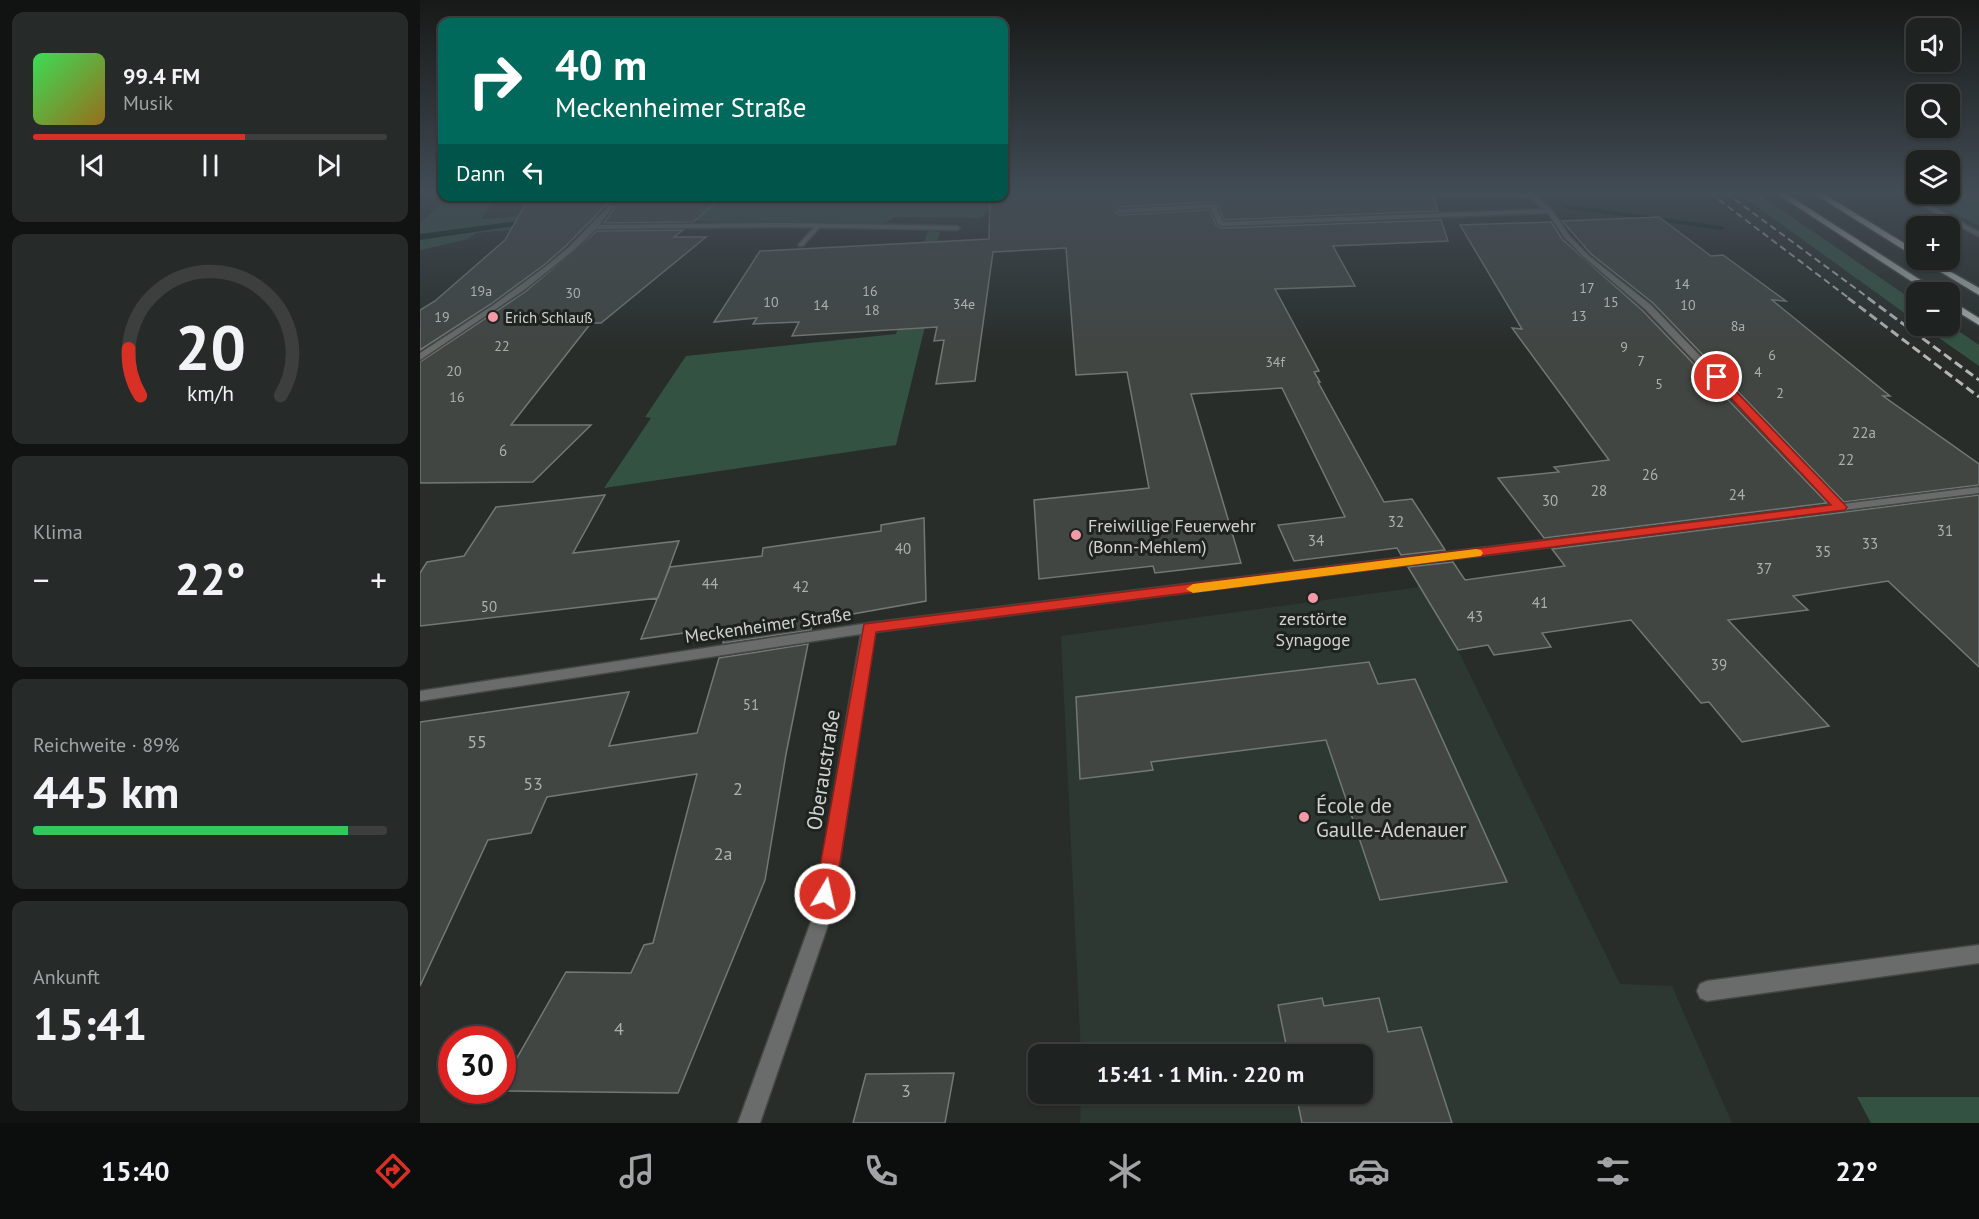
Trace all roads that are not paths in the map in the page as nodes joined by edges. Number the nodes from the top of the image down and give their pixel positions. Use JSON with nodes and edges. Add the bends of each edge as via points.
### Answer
{"nodes":[{"id":1,"x":574,"y":245,"type":"edge"},
{"id":2,"x":1575,"y":245,"type":"edge"},
{"id":3,"x":1862,"y":245,"type":"edge"},
{"id":4,"x":1941,"y":270,"type":"edge"},
{"id":5,"x":1918,"y":282,"type":"edge"},
{"id":6,"x":1979,"y":292,"type":"edge"},
{"id":7,"x":1960,"y":310,"type":"edge"},
{"id":8,"x":1979,"y":322,"type":"edge"},
{"id":9,"x":420,"y":357,"type":"edge"},
{"id":10,"x":1979,"y":490,"type":"edge"},
{"id":11,"x":1841,"y":507,"type":"junction"},
{"id":12,"x":869,"y":628,"type":"junction"},
{"id":13,"x":420,"y":696,"type":"edge"},
{"id":14,"x":1979,"y":954,"type":"edge"},
{"id":15,"x":1707,"y":991,"type":"dead end"},
{"id":16,"x":749,"y":1123,"type":"edge"}],
"edges":[{"from":1,"to":9,"type":"street"},
{"from":2,"to":11,"type":"street","via":[[1648,307]]},
{"from":3,"to":5,"type":"main road"},
{"from":4,"to":6,"type":"main road"},
{"from":7,"to":8,"type":"main road"},
{"from":10,"to":11,"type":"street","name":"Meckenheimer Straße"},
{"from":11,"to":12,"type":"street","name":"Meckenheimer Straße"},
{"from":12,"to":13,"type":"street","name":"Meckenheimer Straße"},
{"from":12,"to":16,"type":"street","name":"Oberaustraße","via":[[822,916]]},
{"from":14,"to":15,"type":"street"}]}
